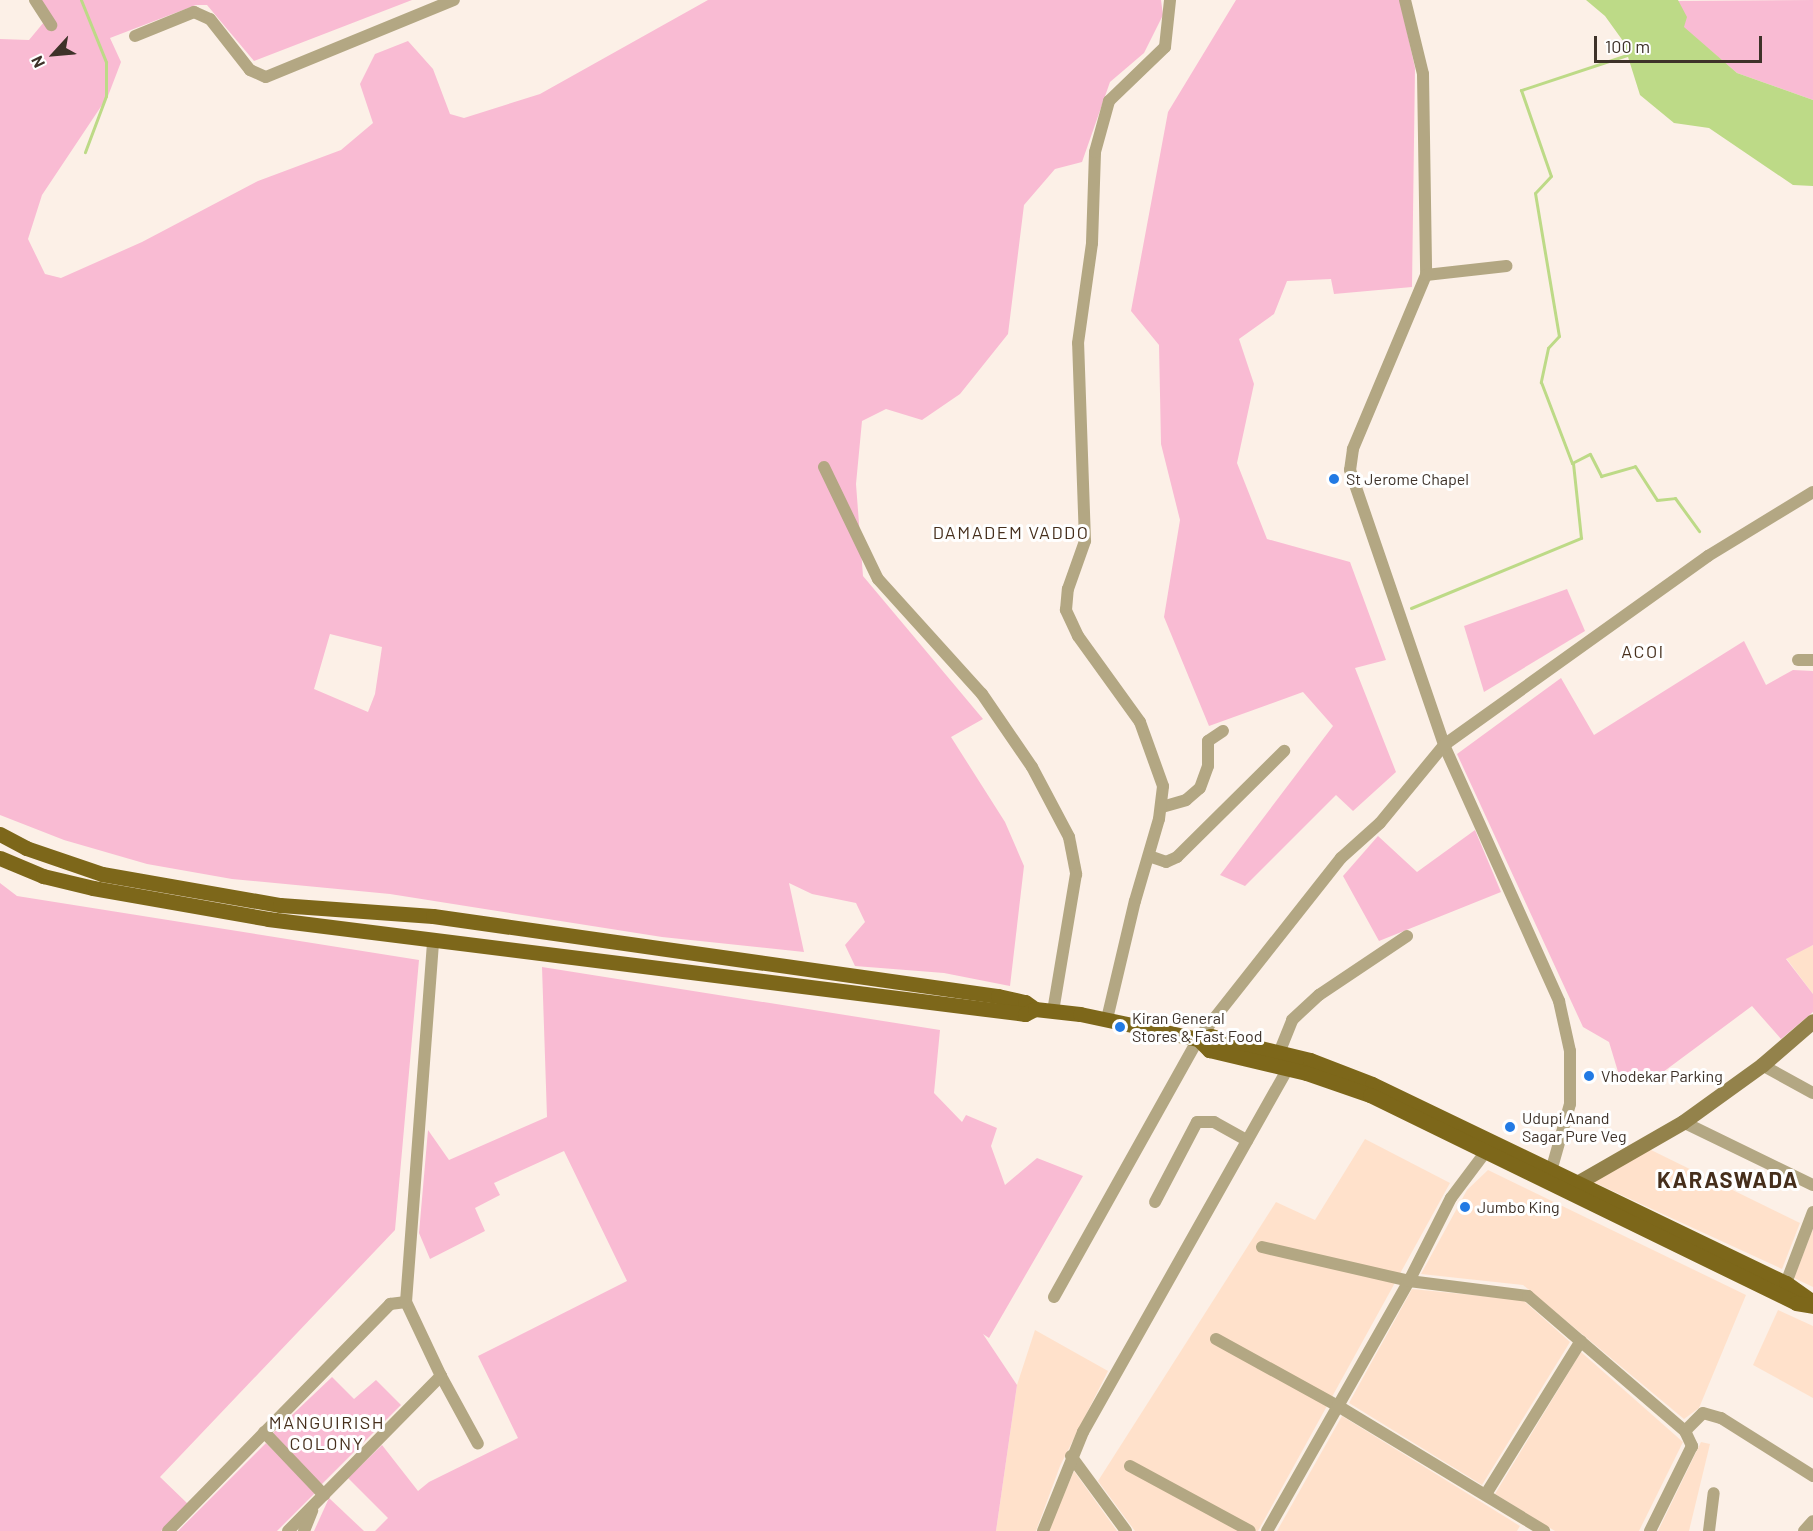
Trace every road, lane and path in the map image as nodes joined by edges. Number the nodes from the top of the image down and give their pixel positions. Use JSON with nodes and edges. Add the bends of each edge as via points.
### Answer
{"nodes":[{"id":1,"x":35,"y":0,"type":"edge"},
{"id":2,"x":454,"y":0,"type":"edge"},
{"id":3,"x":1170,"y":0,"type":"edge"},
{"id":4,"x":1405,"y":0,"type":"edge"},
{"id":5,"x":51,"y":25,"type":"dead end"},
{"id":6,"x":135,"y":36,"type":"dead end"},
{"id":7,"x":1506,"y":266,"type":"dead end"},
{"id":8,"x":1425,"y":275,"type":"junction"},
{"id":9,"x":824,"y":467,"type":"dead end"},
{"id":10,"x":1813,"y":492,"type":"edge"},
{"id":11,"x":1798,"y":660,"type":"dead end"},
{"id":12,"x":1813,"y":660,"type":"edge"},
{"id":13,"x":1223,"y":731,"type":"dead end"},
{"id":14,"x":1444,"y":745,"type":"junction"},
{"id":15,"x":1284,"y":751,"type":"dead end"},
{"id":16,"x":1162,"y":807,"type":"junction"},
{"id":17,"x":0,"y":834,"type":"edge"},
{"id":18,"x":1149,"y":856,"type":"junction"},
{"id":19,"x":0,"y":858,"type":"edge"},
{"id":20,"x":423,"y":915,"type":"junction"},
{"id":21,"x":450,"y":918,"type":"junction"},
{"id":22,"x":1407,"y":936,"type":"dead end"},
{"id":23,"x":434,"y":939,"type":"junction"},
{"id":24,"x":1035,"y":1009,"type":"junction"},
{"id":25,"x":1053,"y":1011,"type":"junction"},
{"id":26,"x":1107,"y":1019,"type":"junction"},
{"id":27,"x":1813,"y":1021,"type":"edge"},
{"id":28,"x":1198,"y":1039,"type":"junction"},
{"id":29,"x":1279,"y":1053,"type":"junction"},
{"id":30,"x":1762,"y":1065,"type":"junction"},
{"id":31,"x":1288,"y":1068,"type":"junction"},
{"id":32,"x":1813,"y":1093,"type":"edge"},
{"id":33,"x":1683,"y":1122,"type":"junction"},
{"id":34,"x":1247,"y":1140,"type":"junction"},
{"id":35,"x":1489,"y":1148,"type":"junction"},
{"id":36,"x":1551,"y":1171,"type":"junction"},
{"id":37,"x":1813,"y":1185,"type":"edge"},
{"id":38,"x":1573,"y":1189,"type":"junction"},
{"id":39,"x":1155,"y":1202,"type":"dead end"},
{"id":40,"x":1813,"y":1212,"type":"edge"},
{"id":41,"x":1262,"y":1247,"type":"dead end"},
{"id":42,"x":1409,"y":1281,"type":"junction"},
{"id":43,"x":1786,"y":1283,"type":"junction"},
{"id":44,"x":1053,"y":1297,"type":"dead end"},
{"id":45,"x":406,"y":1302,"type":"junction"},
{"id":46,"x":1813,"y":1304,"type":"edge"},
{"id":47,"x":1216,"y":1339,"type":"dead end"},
{"id":48,"x":1581,"y":1341,"type":"junction"},
{"id":49,"x":441,"y":1376,"type":"junction"},
{"id":50,"x":1338,"y":1406,"type":"junction"},
{"id":51,"x":1685,"y":1431,"type":"junction"},
{"id":52,"x":264,"y":1432,"type":"junction"},
{"id":53,"x":478,"y":1444,"type":"dead end"},
{"id":54,"x":1071,"y":1456,"type":"junction"},
{"id":55,"x":1130,"y":1466,"type":"dead end"},
{"id":56,"x":1813,"y":1476,"type":"edge"},
{"id":57,"x":1714,"y":1493,"type":"dead end"},
{"id":58,"x":1486,"y":1494,"type":"junction"},
{"id":59,"x":324,"y":1495,"type":"junction"},
{"id":60,"x":315,"y":1505,"type":"junction"},
{"id":61,"x":1813,"y":1521,"type":"edge"},
{"id":62,"x":1526,"y":1526,"type":"edge"},
{"id":63,"x":168,"y":1531,"type":"edge"},
{"id":64,"x":288,"y":1531,"type":"edge"},
{"id":65,"x":304,"y":1531,"type":"edge"},
{"id":66,"x":1043,"y":1531,"type":"edge"},
{"id":67,"x":1126,"y":1531,"type":"edge"},
{"id":68,"x":1250,"y":1531,"type":"edge"},
{"id":69,"x":1267,"y":1531,"type":"edge"},
{"id":70,"x":1544,"y":1531,"type":"edge"},
{"id":71,"x":1650,"y":1531,"type":"edge"},
{"id":72,"x":1709,"y":1531,"type":"edge"},
{"id":73,"x":1804,"y":1531,"type":"edge"}],
"edges":[{"from":1,"to":5,"type":"street"},
{"from":2,"to":6,"type":"street","via":[[266,77],[250,70],[210,19],[194,12]]},
{"from":3,"to":16,"type":"street","via":[[1165,47],[1109,101],[1095,152],[1092,243],[1078,344],[1085,541],[1068,589],[1066,610],[1078,636],[1140,722],[1159,770]]},
{"from":4,"to":8,"type":"street","via":[[1423,74]]},
{"from":7,"to":8,"type":"street"},
{"from":8,"to":14,"type":"street","via":[[1353,449],[1350,470]]},
{"from":9,"to":25,"type":"street","via":[[878,579],[982,694],[1032,767],[1069,837],[1076,874]]},
{"from":10,"to":14,"type":"street","via":[[1717,550]]},
{"from":11,"to":12,"type":"street"},
{"from":13,"to":16,"type":"street","via":[[1208,741],[1208,766],[1200,788],[1186,800]]},
{"from":14,"to":28,"type":"street","via":[[1380,823],[1341,858]]},
{"from":14,"to":36,"type":"street","via":[[1559,1001],[1570,1051],[1570,1104]]},
{"from":15,"to":18,"type":"street","via":[[1177,857],[1166,862]]},
{"from":16,"to":18,"type":"street"},
{"from":17,"to":20,"type":"main road","via":[[26,848],[102,874],[280,905]]},
{"from":18,"to":26,"type":"street"},
{"from":19,"to":23,"type":"main road","via":[[43,876],[93,888],[268,919]]},
{"from":20,"to":21,"type":"main road"},
{"from":20,"to":23,"type":"main road"},
{"from":21,"to":23,"type":"main road"},
{"from":21,"to":24,"type":"main road","via":[[998,996],[1025,1002]]},
{"from":22,"to":29,"type":"street","via":[[1319,996],[1292,1020]]},
{"from":23,"to":24,"type":"main road","via":[[1024,1014]]},
{"from":23,"to":45,"type":"street"},
{"from":24,"to":25,"type":"main road"},
{"from":25,"to":26,"type":"main road"},
{"from":26,"to":28,"type":"main road"},
{"from":27,"to":30,"type":"street"},
{"from":28,"to":29,"type":"main road","via":[[1211,1035]]},
{"from":28,"to":31,"type":"main road","via":[[1209,1050]]},
{"from":28,"to":44,"type":"street"},
{"from":29,"to":35,"type":"main road","via":[[1372,1084]]},
{"from":30,"to":32,"type":"street"},
{"from":30,"to":33,"type":"street"},
{"from":31,"to":34,"type":"street"},
{"from":31,"to":35,"type":"main road","via":[[1370,1095]]},
{"from":33,"to":37,"type":"street"},
{"from":33,"to":38,"type":"street"},
{"from":34,"to":39,"type":"street","via":[[1214,1122],[1197,1122]]},
{"from":34,"to":54,"type":"street"},
{"from":35,"to":36,"type":"main road"},
{"from":35,"to":38,"type":"main road"},
{"from":35,"to":42,"type":"street","via":[[1451,1198]]},
{"from":36,"to":38,"type":"main road"},
{"from":38,"to":43,"type":"main road"},
{"from":38,"to":46,"type":"main road","via":[[1796,1304]]},
{"from":40,"to":43,"type":"street"},
{"from":41,"to":42,"type":"street"},
{"from":42,"to":48,"type":"street","via":[[1528,1296]]},
{"from":42,"to":50,"type":"street"},
{"from":43,"to":46,"type":"main road"},
{"from":45,"to":49,"type":"street"},
{"from":45,"to":52,"type":"street","via":[[390,1304]]},
{"from":47,"to":50,"type":"street"},
{"from":48,"to":51,"type":"street"},
{"from":48,"to":58,"type":"street"},
{"from":49,"to":53,"type":"street"},
{"from":49,"to":59,"type":"street"},
{"from":50,"to":58,"type":"street"},
{"from":50,"to":69,"type":"street"},
{"from":51,"to":56,"type":"street","via":[[1703,1413],[1721,1418]]},
{"from":51,"to":71,"type":"street","via":[[1692,1446]]},
{"from":52,"to":59,"type":"street"},
{"from":52,"to":63,"type":"street"},
{"from":54,"to":66,"type":"street"},
{"from":54,"to":67,"type":"street"},
{"from":55,"to":68,"type":"street"},
{"from":57,"to":72,"type":"street"},
{"from":58,"to":62,"type":"street"},
{"from":59,"to":60,"type":"street"},
{"from":60,"to":64,"type":"street"},
{"from":60,"to":65,"type":"street"},
{"from":61,"to":73,"type":"street"},
{"from":62,"to":70,"type":"street"}]}
